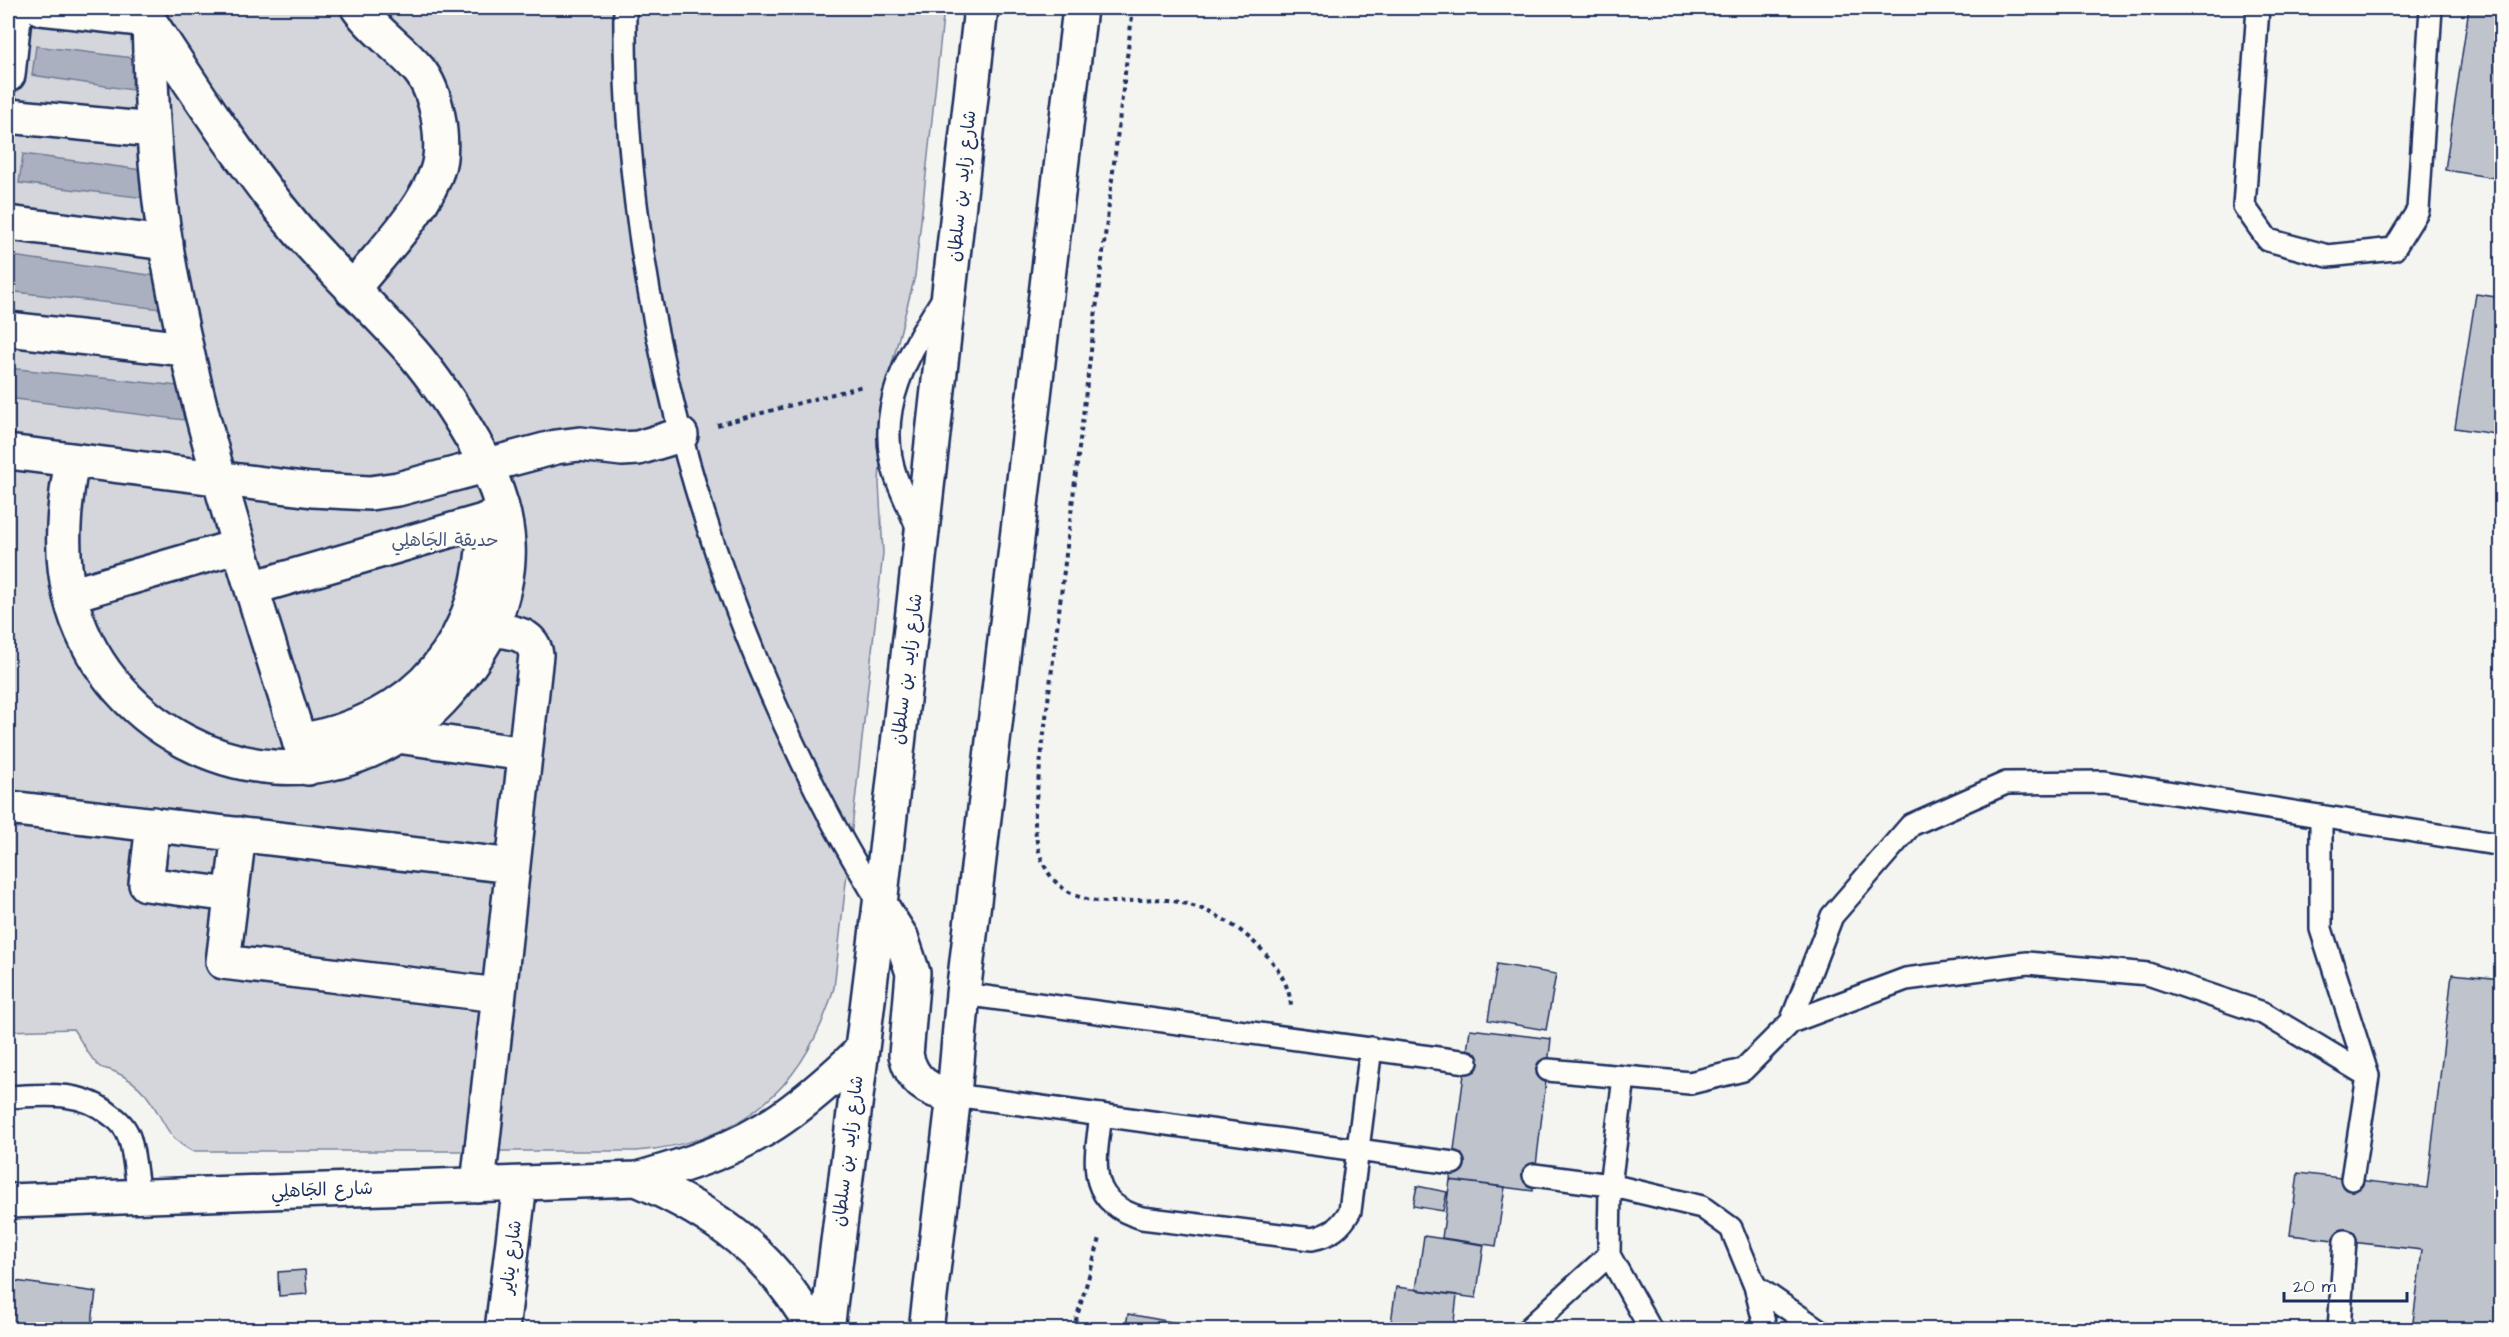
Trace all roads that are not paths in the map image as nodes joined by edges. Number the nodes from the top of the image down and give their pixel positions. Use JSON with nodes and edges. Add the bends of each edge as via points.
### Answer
{"nodes":[{"id":1,"x":15,"y":8,"type":"edge"},
{"id":2,"x":41,"y":8,"type":"edge"},
{"id":3,"x":358,"y":8,"type":"edge"},
{"id":4,"x":981,"y":8,"type":"edge"},
{"id":5,"x":1080,"y":8,"type":"edge"},
{"id":6,"x":2258,"y":8,"type":"edge"},
{"id":7,"x":2431,"y":8,"type":"edge"},
{"id":8,"x":622,"y":11,"type":"edge"},
{"id":9,"x":149,"y":14,"type":"edge"},
{"id":10,"x":8,"y":75,"type":"edge"},
{"id":11,"x":8,"y":116,"type":"edge"},
{"id":12,"x":153,"y":130,"type":"junction"},
{"id":13,"x":8,"y":223,"type":"edge"},
{"id":14,"x":166,"y":243,"type":"junction"},
{"id":15,"x":951,"y":286,"type":"junction"},
{"id":16,"x":352,"y":290,"type":"junction"},
{"id":17,"x":8,"y":329,"type":"edge"},
{"id":18,"x":185,"y":350,"type":"junction"},
{"id":19,"x":681,"y":435,"type":"junction"},
{"id":20,"x":8,"y":452,"type":"edge"},
{"id":21,"x":72,"y":460,"type":"junction"},
{"id":22,"x":487,"y":466,"type":"junction"},
{"id":23,"x":218,"y":478,"type":"junction"},
{"id":24,"x":495,"y":517,"type":"junction"},
{"id":25,"x":922,"y":538,"type":"junction"},
{"id":26,"x":239,"y":546,"type":"junction"},
{"id":27,"x":252,"y":588,"type":"junction"},
{"id":28,"x":70,"y":596,"type":"junction"},
{"id":29,"x":492,"y":629,"type":"junction"},
{"id":30,"x":397,"y":736,"type":"junction"},
{"id":31,"x":303,"y":754,"type":"junction"},
{"id":32,"x":525,"y":754,"type":"junction"},
{"id":33,"x":8,"y":808,"type":"edge"},
{"id":34,"x":2321,"y":816,"type":"junction"},
{"id":35,"x":153,"y":824,"type":"junction"},
{"id":36,"x":239,"y":834,"type":"junction"},
{"id":37,"x":2502,"y":845,"type":"edge"},
{"id":38,"x":513,"y":866,"type":"junction"},
{"id":39,"x":231,"y":895,"type":"junction"},
{"id":40,"x":880,"y":904,"type":"junction"},
{"id":41,"x":963,"y":994,"type":"junction"},
{"id":42,"x":498,"y":995,"type":"junction"},
{"id":43,"x":1791,"y":1022,"type":"junction"},
{"id":44,"x":1371,"y":1048,"type":"junction"},
{"id":45,"x":860,"y":1052,"type":"junction"},
{"id":46,"x":1467,"y":1062,"type":"dead end"},
{"id":47,"x":1548,"y":1070,"type":"dead end"},
{"id":48,"x":2368,"y":1076,"type":"junction"},
{"id":49,"x":1624,"y":1078,"type":"junction"},
{"id":50,"x":954,"y":1095,"type":"junction"},
{"id":51,"x":8,"y":1096,"type":"edge"},
{"id":52,"x":1101,"y":1115,"type":"junction"},
{"id":53,"x":1359,"y":1150,"type":"junction"},
{"id":54,"x":1453,"y":1162,"type":"dead end"},
{"id":55,"x":1534,"y":1175,"type":"dead end"},
{"id":56,"x":637,"y":1179,"type":"junction"},
{"id":57,"x":2352,"y":1179,"type":"dead end"},
{"id":58,"x":520,"y":1184,"type":"junction"},
{"id":59,"x":478,"y":1185,"type":"junction"},
{"id":60,"x":1610,"y":1185,"type":"junction"},
{"id":61,"x":139,"y":1196,"type":"junction"},
{"id":62,"x":8,"y":1201,"type":"edge"},
{"id":63,"x":2344,"y":1241,"type":"dead end"},
{"id":64,"x":1610,"y":1255,"type":"junction"},
{"id":65,"x":1755,"y":1286,"type":"junction"},
{"id":66,"x":502,"y":1329,"type":"edge"},
{"id":67,"x":814,"y":1329,"type":"edge"},
{"id":68,"x":827,"y":1329,"type":"edge"},
{"id":69,"x":926,"y":1329,"type":"edge"},
{"id":70,"x":1527,"y":1329,"type":"edge"},
{"id":71,"x":1651,"y":1329,"type":"edge"},
{"id":72,"x":1766,"y":1329,"type":"edge"},
{"id":73,"x":1820,"y":1329,"type":"edge"},
{"id":74,"x":2339,"y":1329,"type":"edge"}],
"edges":[{"from":1,"to":10,"type":"main road"},
{"from":2,"to":9,"type":"main road"},
{"from":3,"to":16,"type":"main road","via":[[420,72],[435,102],[441,135],[438,169],[424,201]]},
{"from":4,"to":15,"type":"main road","name":"شارع زايد بن سلطان"},
{"from":5,"to":41,"type":"main road"},
{"from":6,"to":7,"type":"lane","via":[[2244,206],[2268,240],[2328,256],[2394,249],[2418,210]]},
{"from":8,"to":19,"type":"lane","via":[[629,134],[641,235],[658,337]]},
{"from":9,"to":12,"type":"main road"},
{"from":9,"to":16,"type":"main road","via":[[243,160],[295,227]]},
{"from":11,"to":12,"type":"main road"},
{"from":12,"to":14,"type":"main road"},
{"from":13,"to":14,"type":"main road"},
{"from":14,"to":18,"type":"main road"},
{"from":15,"to":25,"type":"main road","name":"شارع زايد بن سلطان"},
{"from":15,"to":25,"type":"lane","via":[[899,376],[889,422],[896,476]]},
{"from":16,"to":22,"type":"main road","via":[[413,353],[464,424]]},
{"from":17,"to":18,"type":"main road"},
{"from":18,"to":23,"type":"main road"},
{"from":19,"to":22,"type":"main road","via":[[638,448],[580,444],[556,447]]},
{"from":19,"to":40,"type":"lane","via":[[709,532],[757,660],[813,785]]},
{"from":20,"to":21,"type":"main road"},
{"from":21,"to":23,"type":"main road"},
{"from":21,"to":28,"type":"main road","via":[[64,528]]},
{"from":22,"to":23,"type":"main road","via":[[370,493]]},
{"from":22,"to":24,"type":"main road"},
{"from":23,"to":26,"type":"main road"},
{"from":24,"to":27,"type":"main road"},
{"from":24,"to":29,"type":"main road","via":[[508,546],[506,576]]},
{"from":24,"to":31,"type":"main road","via":[[470,613],[440,665],[393,708],[332,735]]},
{"from":25,"to":40,"type":"main road","name":"شارع زايد بن سلطان"},
{"from":26,"to":27,"type":"main road"},
{"from":26,"to":28,"type":"main road"},
{"from":27,"to":31,"type":"main road"},
{"from":28,"to":31,"type":"main road","via":[[97,661],[144,714],[204,751],[238,763],[272,769]]},
{"from":29,"to":30,"type":"main road","via":[[448,695]]},
{"from":29,"to":32,"type":"main road","via":[[523,635],[535,646]]},
{"from":30,"to":31,"type":"main road","via":[[369,751]]},
{"from":30,"to":32,"type":"main road"},
{"from":32,"to":38,"type":"main road"},
{"from":33,"to":35,"type":"main road"},
{"from":34,"to":37,"type":"lane"},
{"from":34,"to":43,"type":"lane","via":[[2104,782],[2006,783],[1911,825],[1832,916]]},
{"from":34,"to":48,"type":"lane","via":[[2321,929]]},
{"from":35,"to":36,"type":"main road"},
{"from":35,"to":39,"type":"main road","via":[[146,884]]},
{"from":36,"to":38,"type":"main road"},
{"from":36,"to":39,"type":"main road"},
{"from":38,"to":42,"type":"main road"},
{"from":39,"to":42,"type":"main road","via":[[223,962]]},
{"from":40,"to":45,"type":"main road","name":"شارع زايد بن سلطان"},
{"from":40,"to":50,"type":"main road","via":[[901,937],[913,973],[906,1055],[909,1066],[922,1084]]},
{"from":41,"to":44,"type":"lane"},
{"from":41,"to":50,"type":"main road"},
{"from":42,"to":59,"type":"main road"},
{"from":43,"to":48,"type":"lane","via":[[1906,979],[2027,963],[2148,974],[2263,1013]]},
{"from":43,"to":49,"type":"lane","via":[[1743,1070],[1690,1083]]},
{"from":44,"to":46,"type":"lane"},
{"from":44,"to":53,"type":"lane"},
{"from":45,"to":56,"type":"main road","name":"شارع الجَاهلِي","via":[[822,1088],[735,1145],[687,1165]]},
{"from":45,"to":68,"type":"main road","name":"شارع زايد بن سلطان"},
{"from":47,"to":49,"type":"lane"},
{"from":48,"to":57,"type":"lane"},
{"from":49,"to":60,"type":"lane"},
{"from":50,"to":52,"type":"lane"},
{"from":50,"to":69,"type":"main road"},
{"from":51,"to":61,"type":"lane","via":[[84,1098],[106,1111],[121,1123],[130,1139]]},
{"from":52,"to":53,"type":"lane"},
{"from":52,"to":53,"type":"lane","via":[[1096,1176],[1112,1205],[1142,1218],[1312,1239],[1335,1230],[1350,1211]]},
{"from":53,"to":54,"type":"lane"},
{"from":55,"to":60,"type":"lane"},
{"from":56,"to":58,"type":"main road","name":"شارع الجَاهلِي"},
{"from":56,"to":67,"type":"main road","name":"شارع الجَاهلِي","via":[[714,1218],[748,1245],[778,1276]]},
{"from":58,"to":59,"type":"main road","name":"شارع الجَاهلِي"},
{"from":58,"to":66,"type":"main road","name":"شارع يناير"},
{"from":59,"to":61,"type":"main road","name":"شارع الجَاهلِي"},
{"from":60,"to":64,"type":"lane"},
{"from":60,"to":65,"type":"lane","via":[[1702,1207],[1731,1228]]},
{"from":61,"to":62,"type":"main road","name":"شارع الجَاهلِي"},
{"from":63,"to":74,"type":"lane"},
{"from":64,"to":70,"type":"lane"},
{"from":64,"to":71,"type":"lane"},
{"from":65,"to":72,"type":"lane"},
{"from":65,"to":73,"type":"lane"}]}
